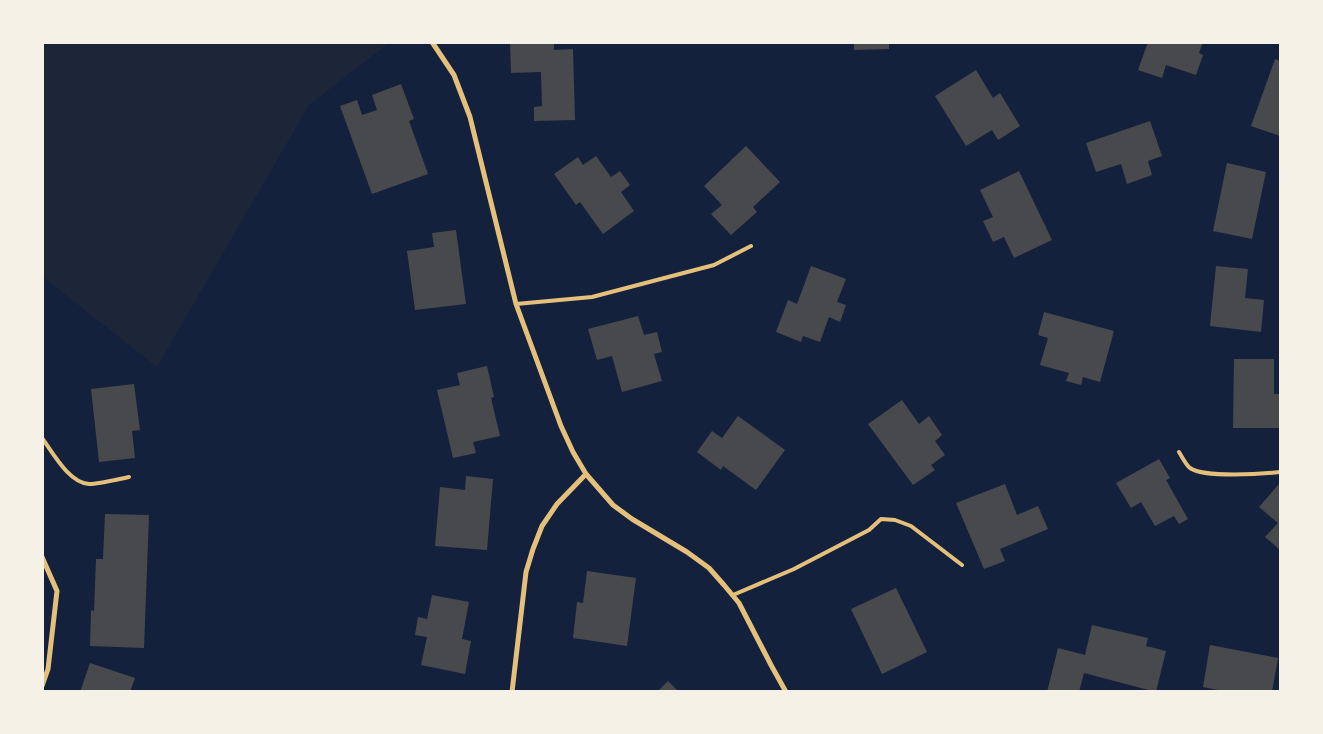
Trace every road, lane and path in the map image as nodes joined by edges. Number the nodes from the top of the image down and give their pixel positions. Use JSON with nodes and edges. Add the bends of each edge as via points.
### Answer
{"nodes":[{"id":1,"x":432,"y":42,"type":"edge"},
{"id":2,"x":751,"y":246,"type":"dead end"},
{"id":3,"x":516,"y":304,"type":"junction"},
{"id":4,"x":42,"y":438,"type":"edge"},
{"id":5,"x":1179,"y":452,"type":"dead end"},
{"id":6,"x":1280,"y":472,"type":"edge"},
{"id":7,"x":586,"y":474,"type":"junction"},
{"id":8,"x":129,"y":477,"type":"dead end"},
{"id":9,"x":42,"y":557,"type":"edge"},
{"id":10,"x":962,"y":565,"type":"dead end"},
{"id":11,"x":733,"y":596,"type":"junction"},
{"id":12,"x":42,"y":686,"type":"edge"},
{"id":13,"x":512,"y":692,"type":"edge"},
{"id":14,"x":786,"y":692,"type":"edge"}],
"edges":[{"from":1,"to":3,"type":"street","via":[[454,75],[470,118]]},
{"from":2,"to":3,"type":"lane","via":[[714,265],[592,297]]},
{"from":3,"to":7,"type":"street","via":[[561,426]]},
{"from":4,"to":8,"type":"lane","via":[[68,473],[78,481],[89,484]]},
{"from":5,"to":6,"type":"lane","via":[[1190,468],[1202,472],[1250,475]]},
{"from":7,"to":11,"type":"street","via":[[614,505],[632,519],[709,568]]},
{"from":7,"to":13,"type":"street","via":[[557,504],[542,526],[533,550],[526,572]]},
{"from":9,"to":12,"type":"street","via":[[57,592],[48,669]]},
{"from":10,"to":11,"type":"lane","via":[[911,526],[895,520],[881,520],[869,530],[794,569]]},
{"from":11,"to":14,"type":"street"}]}
